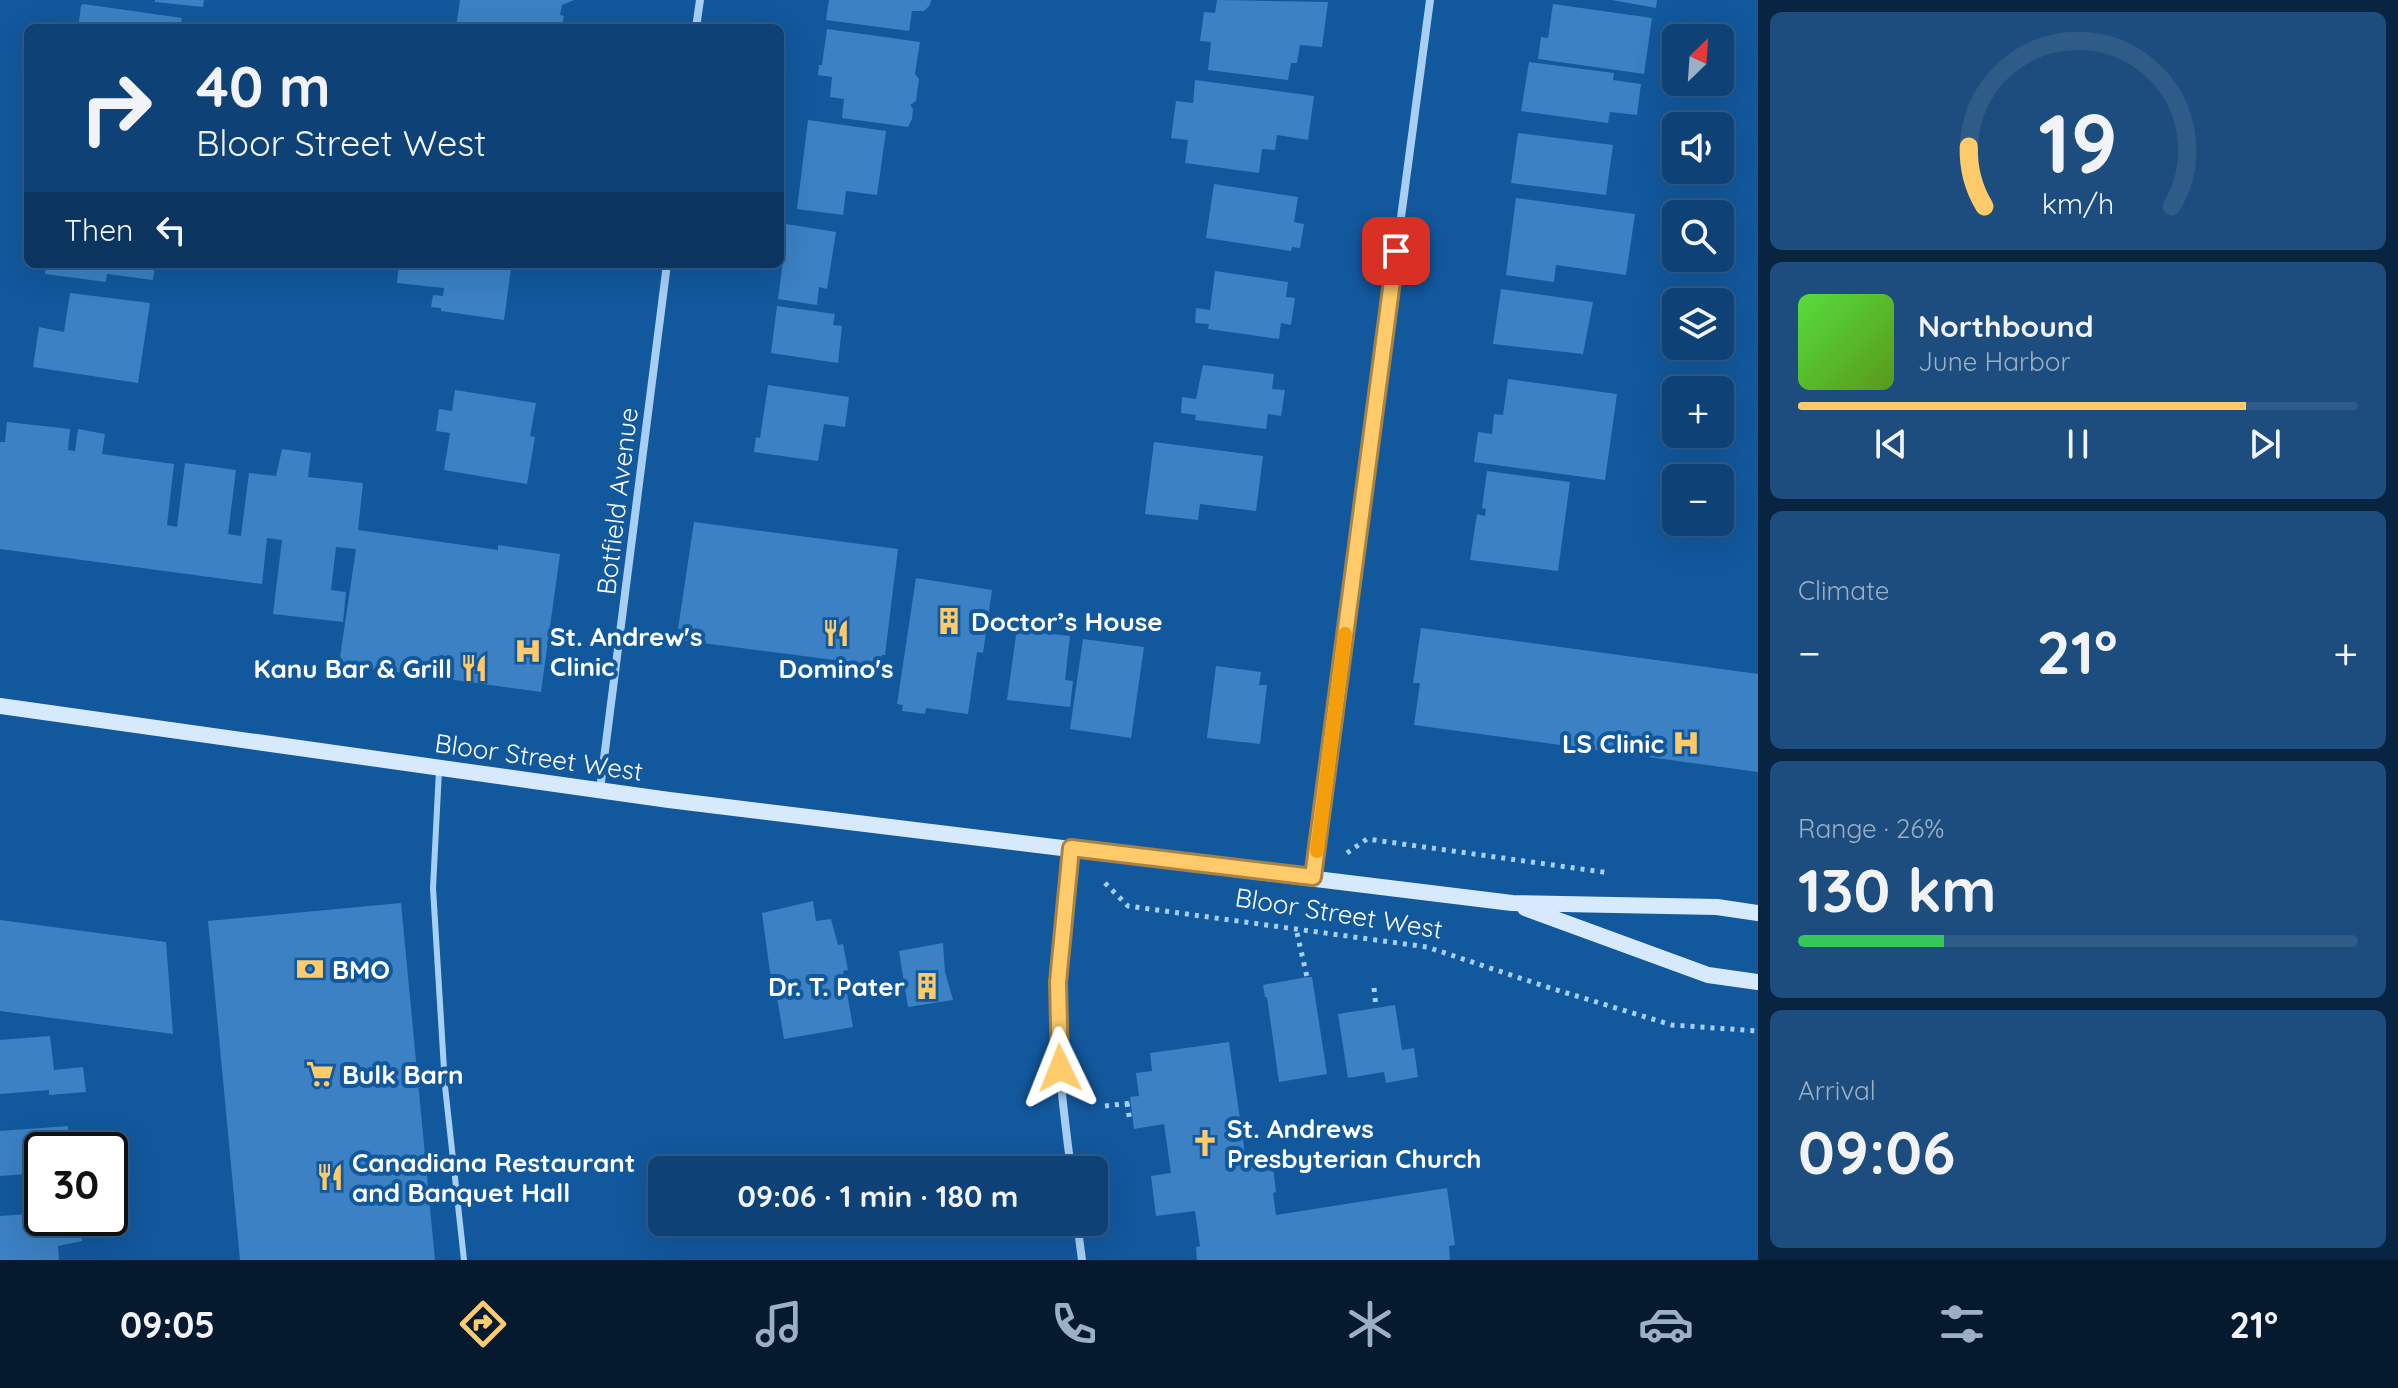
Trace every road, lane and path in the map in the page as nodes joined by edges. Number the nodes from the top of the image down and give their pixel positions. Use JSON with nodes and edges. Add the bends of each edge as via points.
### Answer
{"nodes":[{"id":1,"x":700,"y":0,"type":"edge"},
{"id":2,"x":1430,"y":0,"type":"edge"},
{"id":3,"x":697,"y":24,"type":"edge"},
{"id":4,"x":666,"y":268,"type":"edge"},
{"id":5,"x":0,"y":706,"type":"edge"},
{"id":6,"x":439,"y":766,"type":"junction"},
{"id":7,"x":600,"y":790,"type":"junction"},
{"id":8,"x":1071,"y":848,"type":"junction"},
{"id":9,"x":1617,"y":874,"type":"dead end"},
{"id":10,"x":1313,"y":877,"type":"junction"},
{"id":11,"x":1512,"y":903,"type":"junction"},
{"id":12,"x":1758,"y":913,"type":"edge"},
{"id":13,"x":1297,"y":933,"type":"dead end"},
{"id":14,"x":1307,"y":977,"type":"dead end"},
{"id":15,"x":1758,"y":982,"type":"edge"},
{"id":16,"x":1374,"y":988,"type":"dead end"},
{"id":17,"x":1376,"y":1007,"type":"dead end"},
{"id":18,"x":1758,"y":1031,"type":"edge"},
{"id":19,"x":1105,"y":1106,"type":"dead end"},
{"id":20,"x":1130,"y":1122,"type":"dead end"},
{"id":21,"x":1069,"y":1156,"type":"edge"},
{"id":22,"x":1079,"y":1236,"type":"edge"},
{"id":23,"x":464,"y":1260,"type":"edge"},
{"id":24,"x":1082,"y":1260,"type":"edge"}],
"edges":[{"from":1,"to":3,"type":"street"},
{"from":2,"to":10,"type":"street"},
{"from":4,"to":7,"type":"street","name":"Botfield Avenue"},
{"from":5,"to":6,"type":"main road","name":"Bloor Street West"},
{"from":6,"to":7,"type":"main road","name":"Bloor Street West"},
{"from":6,"to":23,"type":"lane","via":[[433,888],[445,1086]]},
{"from":7,"to":8,"type":"main road","name":"Bloor Street West"},
{"from":8,"to":10,"type":"main road","name":"Bloor Street West"},
{"from":8,"to":18,"type":"path","name":"Bloor Street West","via":[[1128,906],[1427,947],[1672,1025]]},
{"from":8,"to":21,"type":"street","via":[[1058,1021]]},
{"from":9,"to":10,"type":"path","name":"Bloor Street West","via":[[1367,839]]},
{"from":10,"to":11,"type":"main road","name":"Bloor Street West"},
{"from":11,"to":12,"type":"main road","name":"Bloor Street West","via":[[1717,907]]},
{"from":11,"to":15,"type":"main road","name":"Bloor Street West","via":[[1708,975]]},
{"from":13,"to":14,"type":"path"},
{"from":16,"to":17,"type":"path"},
{"from":19,"to":20,"type":"path","via":[[1129,1103]]},
{"from":22,"to":24,"type":"street"}]}
